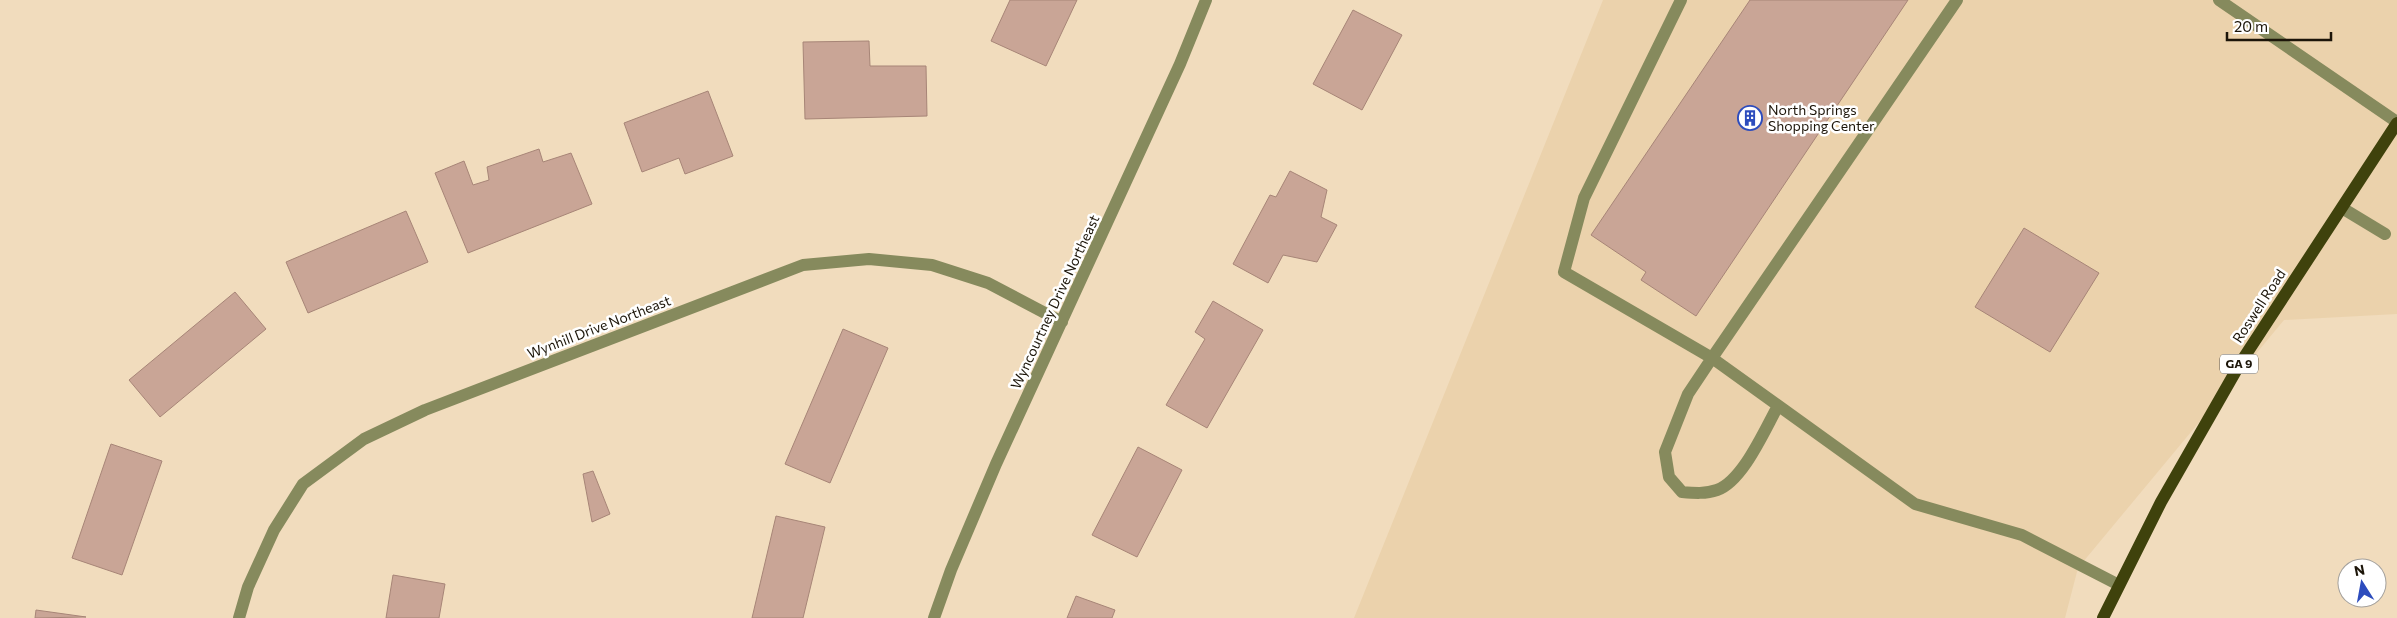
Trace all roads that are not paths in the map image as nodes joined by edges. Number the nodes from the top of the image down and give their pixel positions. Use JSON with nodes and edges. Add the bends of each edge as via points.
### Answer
{"nodes":[{"id":1,"x":1206,"y":0,"type":"edge"},
{"id":2,"x":1682,"y":0,"type":"edge"},
{"id":3,"x":1956,"y":0,"type":"edge"},
{"id":4,"x":2219,"y":0,"type":"edge"},
{"id":5,"x":2397,"y":122,"type":"edge"},
{"id":6,"x":2342,"y":208,"type":"junction"},
{"id":7,"x":2385,"y":234,"type":"dead end"},
{"id":8,"x":1062,"y":322,"type":"junction"},
{"id":9,"x":1712,"y":358,"type":"junction"},
{"id":10,"x":1778,"y":406,"type":"junction"},
{"id":11,"x":2119,"y":585,"type":"junction"},
{"id":12,"x":239,"y":618,"type":"edge"},
{"id":13,"x":934,"y":618,"type":"edge"},
{"id":14,"x":2103,"y":618,"type":"edge"}],
"edges":[{"from":1,"to":8,"type":"street","name":"Wyncourtney Drive Northeast"},
{"from":2,"to":9,"type":"street","via":[[1584,198],[1564,272]]},
{"from":3,"to":9,"type":"street"},
{"from":4,"to":5,"type":"street"},
{"from":5,"to":6,"type":"main road","name":"Roswell Road","number":"GA 9"},
{"from":6,"to":7,"type":"street"},
{"from":6,"to":11,"type":"main road","name":"Roswell Road","number":"GA 9","via":[[2241,362],[2161,502]]},
{"from":8,"to":12,"type":"street","name":"Wynhill Drive Northeast","via":[[988,283],[932,265],[869,258],[803,265],[425,410],[364,439],[303,484],[274,530],[248,587]]},
{"from":8,"to":13,"type":"street","name":"Wyncourtney Drive Northeast","via":[[989,482]]},
{"from":9,"to":10,"type":"street"},
{"from":9,"to":10,"type":"street","via":[[1688,394],[1665,452],[1669,477],[1682,492],[1700,494],[1718,490],[1735,479]]},
{"from":10,"to":11,"type":"street","via":[[1915,504],[2022,535]]},
{"from":11,"to":14,"type":"main road","name":"Roswell Road","number":"GA 9"}]}
